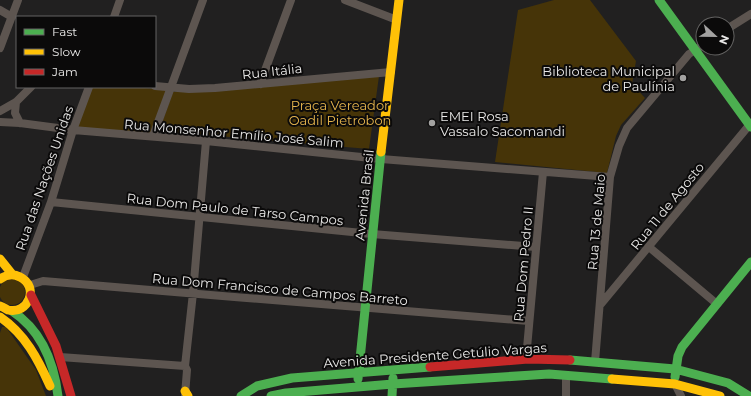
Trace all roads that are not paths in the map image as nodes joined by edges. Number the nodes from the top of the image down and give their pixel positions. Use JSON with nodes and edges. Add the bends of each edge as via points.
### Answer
{"nodes":[{"id":1,"x":18,"y":0,"type":"edge"},
{"id":2,"x":120,"y":0,"type":"edge"},
{"id":3,"x":203,"y":0,"type":"edge"},
{"id":4,"x":291,"y":0,"type":"edge"},
{"id":5,"x":345,"y":0,"type":"edge"},
{"id":6,"x":399,"y":0,"type":"edge"},
{"id":7,"x":659,"y":0,"type":"edge"},
{"id":8,"x":0,"y":10,"type":"edge"},
{"id":9,"x":751,"y":14,"type":"edge"},
{"id":10,"x":114,"y":16,"type":"edge"},
{"id":11,"x":12,"y":17,"type":"junction"},
{"id":12,"x":397,"y":20,"type":"junction"},
{"id":13,"x":735,"y":24,"type":"edge"},
{"id":14,"x":695,"y":42,"type":"edge"},
{"id":15,"x":0,"y":48,"type":"edge"},
{"id":16,"x":695,"y":50,"type":"edge"},
{"id":17,"x":705,"y":56,"type":"edge"},
{"id":18,"x":391,"y":72,"type":"junction"},
{"id":19,"x":260,"y":84,"type":"junction"},
{"id":20,"x":156,"y":86,"type":"edge"},
{"id":21,"x":172,"y":87,"type":"junction"},
{"id":22,"x":30,"y":88,"type":"edge"},
{"id":23,"x":89,"y":88,"type":"edge"},
{"id":24,"x":16,"y":102,"type":"junction"},
{"id":25,"x":0,"y":111,"type":"edge"},
{"id":26,"x":0,"y":122,"type":"edge"},
{"id":27,"x":20,"y":123,"type":"junction"},
{"id":28,"x":750,"y":125,"type":"edge"},
{"id":29,"x":73,"y":130,"type":"junction"},
{"id":30,"x":153,"y":136,"type":"junction"},
{"id":31,"x":206,"y":141,"type":"junction"},
{"id":32,"x":381,"y":159,"type":"junction"},
{"id":33,"x":543,"y":172,"type":"junction"},
{"id":34,"x":610,"y":177,"type":"junction"},
{"id":35,"x":51,"y":202,"type":"junction"},
{"id":36,"x":199,"y":217,"type":"junction"},
{"id":37,"x":372,"y":234,"type":"junction"},
{"id":38,"x":536,"y":247,"type":"junction"},
{"id":39,"x":649,"y":247,"type":"junction"},
{"id":40,"x":0,"y":258,"type":"edge"},
{"id":41,"x":751,"y":262,"type":"edge"},
{"id":42,"x":12,"y":274,"type":"junction"},
{"id":43,"x":22,"y":277,"type":"junction"},
{"id":44,"x":0,"y":279,"type":"edge"},
{"id":45,"x":30,"y":285,"type":"junction"},
{"id":46,"x":193,"y":293,"type":"junction"},
{"id":47,"x":31,"y":295,"type":"junction"},
{"id":48,"x":600,"y":304,"type":"junction"},
{"id":49,"x":717,"y":304,"type":"junction"},
{"id":50,"x":5,"y":309,"type":"edge"},
{"id":51,"x":365,"y":309,"type":"junction"},
{"id":52,"x":0,"y":317,"type":"edge"},
{"id":53,"x":529,"y":321,"type":"junction"},
{"id":54,"x":60,"y":357,"type":"junction"},
{"id":55,"x":526,"y":359,"type":"junction"},
{"id":56,"x":551,"y":359,"type":"junction"},
{"id":57,"x":568,"y":360,"type":"junction"},
{"id":58,"x":595,"y":362,"type":"junction"},
{"id":59,"x":464,"y":364,"type":"junction"},
{"id":60,"x":184,"y":366,"type":"junction"},
{"id":61,"x":675,"y":369,"type":"junction"},
{"id":62,"x":390,"y":370,"type":"junction"},
{"id":63,"x":358,"y":373,"type":"junction"},
{"id":64,"x":554,"y":374,"type":"junction"},
{"id":65,"x":565,"y":375,"type":"junction"},
{"id":66,"x":292,"y":378,"type":"junction"},
{"id":67,"x":466,"y":379,"type":"junction"},
{"id":68,"x":393,"y":384,"type":"junction"},
{"id":69,"x":675,"y":384,"type":"junction"},
{"id":70,"x":368,"y":386,"type":"junction"},
{"id":71,"x":292,"y":392,"type":"junction"},
{"id":72,"x":186,"y":394,"type":"edge"},
{"id":73,"x":54,"y":396,"type":"edge"},
{"id":74,"x":58,"y":396,"type":"edge"},
{"id":75,"x":71,"y":396,"type":"edge"},
{"id":76,"x":241,"y":396,"type":"edge"},
{"id":77,"x":271,"y":396,"type":"edge"},
{"id":78,"x":392,"y":396,"type":"edge"},
{"id":79,"x":566,"y":396,"type":"edge"},
{"id":80,"x":681,"y":396,"type":"edge"},
{"id":81,"x":718,"y":396,"type":"edge"},
{"id":82,"x":749,"y":396,"type":"edge"}],
"edges":[{"from":1,"to":11,"type":"street"},
{"from":2,"to":10,"type":"street"},
{"from":3,"to":21,"type":"street"},
{"from":4,"to":19,"type":"street"},
{"from":5,"to":12,"type":"street"},
{"from":6,"to":12,"type":"main road","name":"Avenida Brasil"},
{"from":7,"to":14,"type":"main road"},
{"from":8,"to":11,"type":"street"},
{"from":9,"to":13,"type":"street"},
{"from":11,"to":15,"type":"street"},
{"from":12,"to":18,"type":"main road","name":"Avenida Brasil"},
{"from":16,"to":34,"type":"street","name":"Rua 13 de Maio","via":[[627,128]]},
{"from":17,"to":28,"type":"main road"},
{"from":18,"to":19,"type":"street","name":"Rua Itália"},
{"from":18,"to":32,"type":"main road","name":"Avenida Brasil"},
{"from":19,"to":21,"type":"street","name":"Rua Itália","via":[[189,89]]},
{"from":20,"to":21,"type":"street","name":"Rua Itália"},
{"from":21,"to":30,"type":"street"},
{"from":22,"to":24,"type":"street"},
{"from":23,"to":29,"type":"street","name":"Rua das Nações Unidas"},
{"from":24,"to":25,"type":"street"},
{"from":24,"to":27,"type":"street","via":[[15,113]]},
{"from":26,"to":27,"type":"street","name":"Rua Monsenhor Emílio José Salim"},
{"from":27,"to":29,"type":"street","name":"Rua Monsenhor Emílio José Salim"},
{"from":28,"to":39,"type":"street","name":"Rua 11 de Agosto"},
{"from":29,"to":30,"type":"street","name":"Rua Monsenhor Emílio José Salim"},
{"from":29,"to":35,"type":"street","name":"Rua das Nações Unidas"},
{"from":30,"to":31,"type":"street","name":"Rua Monsenhor Emílio José Salim"},
{"from":31,"to":32,"type":"street","name":"Rua Monsenhor Emílio José Salim"},
{"from":31,"to":36,"type":"street"},
{"from":32,"to":33,"type":"street","name":"Rua Monsenhor Emílio José Salim"},
{"from":32,"to":37,"type":"main road","name":"Avenida Brasil"},
{"from":33,"to":34,"type":"street","name":"Rua Monsenhor Emílio José Salim"},
{"from":33,"to":38,"type":"street","name":"Rua Dom Pedro II"},
{"from":34,"to":48,"type":"street","name":"Rua 13 de Maio"},
{"from":35,"to":36,"type":"street","name":"Rua Dom Paulo de Tarso Campos"},
{"from":35,"to":43,"type":"street","name":"Rua das Nações Unidas"},
{"from":36,"to":37,"type":"street","name":"Rua Dom Paulo de Tarso Campos"},
{"from":36,"to":46,"type":"street"},
{"from":37,"to":38,"type":"street","name":"Rua Dom Paulo de Tarso Campos"},
{"from":37,"to":51,"type":"main road","name":"Avenida Brasil"},
{"from":38,"to":53,"type":"street","name":"Rua Dom Pedro II"},
{"from":39,"to":48,"type":"street","name":"Rua 11 de Agosto"},
{"from":39,"to":49,"type":"street"},
{"from":40,"to":42,"type":"main road"},
{"from":41,"to":49,"type":"main road"},
{"from":42,"to":43,"type":"main road"},
{"from":42,"to":44,"type":"main road"},
{"from":43,"to":45,"type":"main road"},
{"from":45,"to":46,"type":"street","name":"Rua Dom Francisco de Campos Barreto","via":[[43,281]]},
{"from":45,"to":47,"type":"main road"},
{"from":46,"to":51,"type":"street","name":"Rua Dom Francisco de Campos Barreto"},
{"from":46,"to":60,"type":"street"},
{"from":47,"to":50,"type":"main road","via":[[19,310]]},
{"from":47,"to":54,"type":"main road"},
{"from":48,"to":58,"type":"street","name":"Rua 13 de Maio"},
{"from":49,"to":61,"type":"main road","via":[[682,347]]},
{"from":50,"to":74,"type":"main road","via":[[32,328],[39,338]]},
{"from":51,"to":53,"type":"street","name":"Rua Dom Francisco de Campos Barreto"},
{"from":51,"to":63,"type":"main road","name":"Avenida Brasil"},
{"from":52,"to":73,"type":"main road","via":[[21,335],[40,365]]},
{"from":53,"to":55,"type":"street","name":"Rua Dom Pedro II"},
{"from":54,"to":60,"type":"street"},
{"from":54,"to":75,"type":"main road"},
{"from":55,"to":56,"type":"main road","name":"Avenida Presidente Getúlio Vargas"},
{"from":55,"to":59,"type":"main road","name":"Avenida Presidente Getúlio Vargas"},
{"from":56,"to":57,"type":"main road","name":"Avenida Presidente Getúlio Vargas"},
{"from":56,"to":64,"type":"main road"},
{"from":57,"to":58,"type":"main road","name":"Avenida Presidente Getúlio Vargas"},
{"from":57,"to":65,"type":"main road","via":[[564,366]]},
{"from":58,"to":61,"type":"main road","name":"Avenida Presidente Getúlio Vargas"},
{"from":59,"to":62,"type":"main road","name":"Avenida Presidente Getúlio Vargas"},
{"from":59,"to":67,"type":"main road"},
{"from":60,"to":72,"type":"street","via":[[187,370]]},
{"from":61,"to":69,"type":"main road"},
{"from":61,"to":82,"type":"main road","name":"Avenida Presidente Getúlio Vargas","via":[[714,378]]},
{"from":62,"to":63,"type":"main road","name":"Avenida Presidente Getúlio Vargas"},
{"from":62,"to":68,"type":"main road"},
{"from":63,"to":66,"type":"main road","name":"Avenida Presidente Getúlio Vargas"},
{"from":63,"to":70,"type":"main road","via":[[360,384]]},
{"from":64,"to":65,"type":"main road","name":"Avenida Presidente Getúlio Vargas"},
{"from":64,"to":67,"type":"main road","name":"Avenida Presidente Getúlio Vargas"},
{"from":65,"to":69,"type":"main road","name":"Avenida Presidente Getúlio Vargas"},
{"from":65,"to":79,"type":"street"},
{"from":66,"to":71,"type":"main road"},
{"from":66,"to":76,"type":"main road","name":"Avenida Presidente Getúlio Vargas","via":[[257,386]]},
{"from":67,"to":68,"type":"main road","name":"Avenida Presidente Getúlio Vargas"},
{"from":68,"to":70,"type":"main road","name":"Avenida Presidente Getúlio Vargas"},
{"from":68,"to":78,"type":"main road"},
{"from":69,"to":80,"type":"street"},
{"from":69,"to":81,"type":"main road","name":"Avenida Presidente Getúlio Vargas"},
{"from":70,"to":71,"type":"main road","name":"Avenida Presidente Getúlio Vargas"},
{"from":71,"to":77,"type":"main road","name":"Avenida Presidente Getúlio Vargas"}]}
